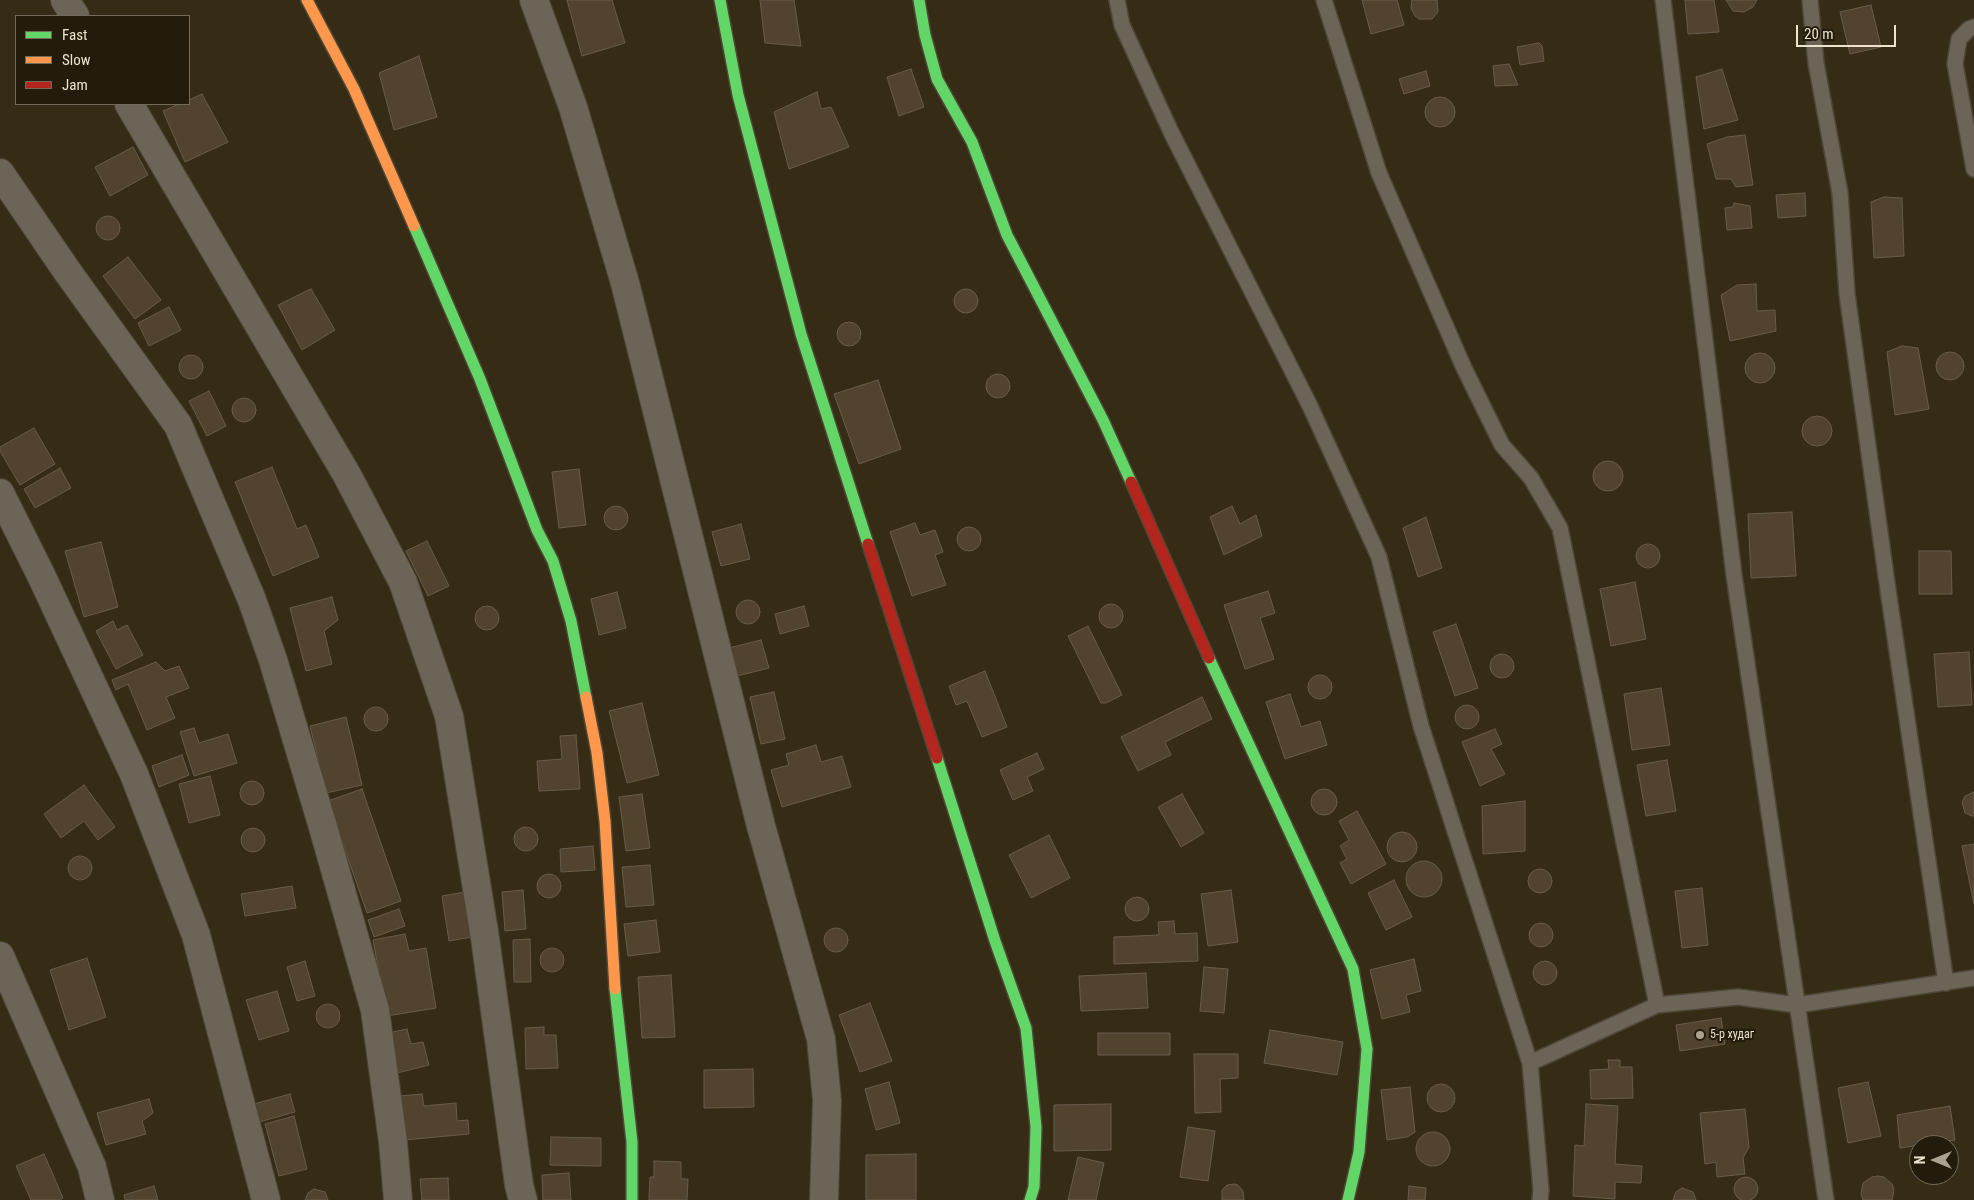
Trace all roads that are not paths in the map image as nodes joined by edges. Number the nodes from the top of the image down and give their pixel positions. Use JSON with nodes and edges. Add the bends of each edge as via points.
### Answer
{"nodes":[{"id":1,"x":65,"y":0,"type":"edge"},
{"id":2,"x":307,"y":0,"type":"edge"},
{"id":3,"x":534,"y":0,"type":"edge"},
{"id":4,"x":720,"y":0,"type":"edge"},
{"id":5,"x":919,"y":0,"type":"edge"},
{"id":6,"x":1117,"y":0,"type":"edge"},
{"id":7,"x":1324,"y":0,"type":"edge"},
{"id":8,"x":1664,"y":0,"type":"edge"},
{"id":9,"x":1810,"y":0,"type":"edge"},
{"id":10,"x":74,"y":15,"type":"edge"},
{"id":11,"x":1974,"y":27,"type":"edge"},
{"id":12,"x":130,"y":105,"type":"edge"},
{"id":13,"x":1974,"y":169,"type":"edge"},
{"id":14,"x":0,"y":173,"type":"edge"},
{"id":15,"x":0,"y":494,"type":"edge"},
{"id":16,"x":0,"y":956,"type":"edge"},
{"id":17,"x":1974,"y":978,"type":"edge"},
{"id":18,"x":1946,"y":983,"type":"junction"},
{"id":19,"x":1657,"y":1005,"type":"junction"},
{"id":20,"x":1797,"y":1005,"type":"junction"},
{"id":21,"x":1530,"y":1063,"type":"junction"},
{"id":22,"x":100,"y":1200,"type":"edge"},
{"id":23,"x":266,"y":1200,"type":"edge"},
{"id":24,"x":398,"y":1200,"type":"edge"},
{"id":25,"x":523,"y":1200,"type":"edge"},
{"id":26,"x":632,"y":1200,"type":"edge"},
{"id":27,"x":824,"y":1200,"type":"edge"},
{"id":28,"x":1030,"y":1200,"type":"edge"},
{"id":29,"x":1348,"y":1200,"type":"edge"},
{"id":30,"x":1540,"y":1200,"type":"edge"},
{"id":31,"x":1826,"y":1200,"type":"edge"}],
"edges":[{"from":1,"to":10,"type":"street"},
{"from":2,"to":26,"type":"street","via":[[354,89],[480,379],[537,530],[553,561],[571,621],[598,753],[614,983],[632,1142]]},
{"from":3,"to":27,"type":"street","via":[[572,107],[625,283],[761,826],[821,1039],[827,1100]]},
{"from":4,"to":28,"type":"street","via":[[738,95],[801,334],[995,941],[1026,1028],[1036,1127],[1034,1187]]},
{"from":5,"to":29,"type":"street","via":[[937,79],[972,142],[1007,235],[1103,420],[1353,969],[1367,1049],[1360,1152]]},
{"from":6,"to":21,"type":"lane","via":[[1122,25],[1171,132],[1310,406],[1379,558],[1422,726]]},
{"from":7,"to":19,"type":"lane","via":[[1379,173],[1464,368],[1502,445],[1531,478],[1560,528]]},
{"from":8,"to":20,"type":"lane","via":[[1734,575]]},
{"from":9,"to":18,"type":"lane","via":[[1816,63],[1840,193],[1847,294],[1887,584]]},
{"from":11,"to":13,"type":"lane","via":[[1959,40],[1955,64]]},
{"from":12,"to":25,"type":"street","via":[[347,474],[402,582],[449,716]]},
{"from":14,"to":24,"type":"street","via":[[178,425],[252,600],[273,660],[375,1010]]},
{"from":15,"to":23,"type":"street","via":[[42,575],[134,774],[196,935]]},
{"from":16,"to":22,"type":"street","via":[[92,1168]]},
{"from":17,"to":18,"type":"lane"},
{"from":18,"to":20,"type":"lane"},
{"from":19,"to":20,"type":"lane","via":[[1738,997]]},
{"from":19,"to":21,"type":"lane"},
{"from":20,"to":31,"type":"lane"},
{"from":21,"to":30,"type":"lane"}]}
